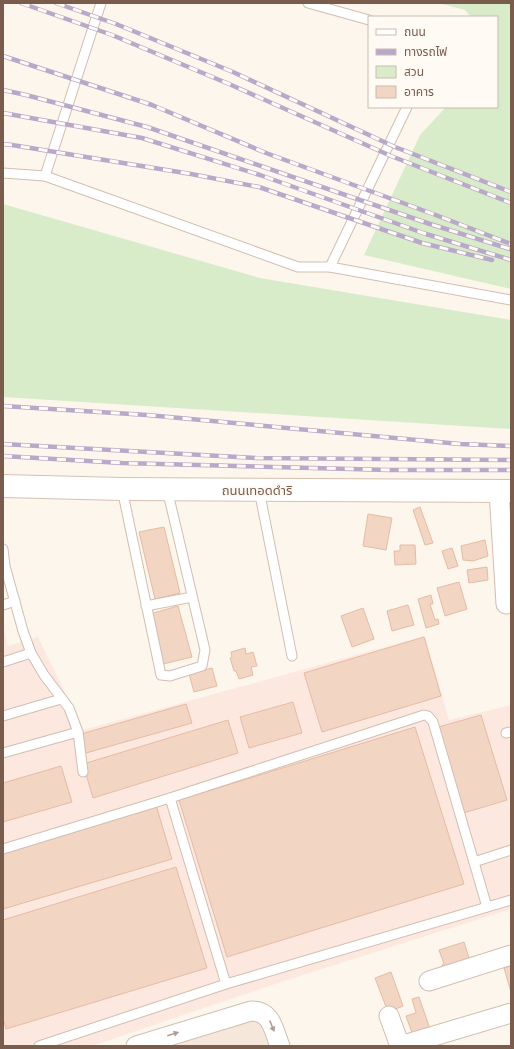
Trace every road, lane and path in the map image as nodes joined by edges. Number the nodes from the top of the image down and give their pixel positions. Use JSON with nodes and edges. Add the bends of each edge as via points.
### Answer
{"nodes":[{"id":1,"x":101,"y":3,"type":"edge"},
{"id":2,"x":308,"y":3,"type":"edge"},
{"id":3,"x":368,"y":20,"type":"edge"},
{"id":4,"x":407,"y":108,"type":"edge"},
{"id":5,"x":3,"y":173,"type":"edge"},
{"id":6,"x":45,"y":176,"type":"junction"},
{"id":7,"x":330,"y":267,"type":"junction"},
{"id":8,"x":511,"y":300,"type":"edge"},
{"id":9,"x":3,"y":486,"type":"edge"},
{"id":10,"x":122,"y":489,"type":"junction"},
{"id":11,"x":167,"y":489,"type":"junction"},
{"id":12,"x":260,"y":490,"type":"junction"},
{"id":13,"x":505,"y":491,"type":"edge"},
{"id":14,"x":3,"y":549,"type":"edge"},
{"id":15,"x":4,"y":566,"type":"edge"},
{"id":16,"x":192,"y":597,"type":"junction"},
{"id":17,"x":15,"y":601,"type":"junction"},
{"id":18,"x":3,"y":604,"type":"edge"},
{"id":19,"x":506,"y":604,"type":"dead end"},
{"id":20,"x":146,"y":606,"type":"junction"},
{"id":21,"x":31,"y":653,"type":"junction"},
{"id":22,"x":292,"y":656,"type":"dead end"},
{"id":23,"x":3,"y":662,"type":"edge"},
{"id":24,"x":61,"y":699,"type":"junction"},
{"id":25,"x":3,"y":716,"type":"edge"},
{"id":26,"x":78,"y":732,"type":"junction"},
{"id":27,"x":3,"y":753,"type":"edge"},
{"id":28,"x":83,"y":772,"type":"dead end"},
{"id":29,"x":170,"y":798,"type":"junction"},
{"id":30,"x":3,"y":849,"type":"edge"},
{"id":31,"x":511,"y":850,"type":"edge"},
{"id":32,"x":474,"y":862,"type":"junction"},
{"id":33,"x":511,"y":900,"type":"edge"},
{"id":34,"x":486,"y":907,"type":"junction"},
{"id":35,"x":511,"y":955,"type":"edge"},
{"id":36,"x":429,"y":981,"type":"dead end"},
{"id":37,"x":226,"y":984,"type":"junction"},
{"id":38,"x":511,"y":1013,"type":"edge"},
{"id":39,"x":390,"y":1016,"type":"dead end"},
{"id":40,"x":39,"y":1046,"type":"edge"},
{"id":41,"x":136,"y":1046,"type":"edge"},
{"id":42,"x":280,"y":1046,"type":"edge"},
{"id":43,"x":400,"y":1046,"type":"edge"}],
"edges":[{"from":1,"to":6,"type":"lane"},
{"from":2,"to":3,"type":"lane"},
{"from":4,"to":7,"type":"lane"},
{"from":5,"to":6,"type":"lane"},
{"from":6,"to":7,"type":"lane","via":[[298,267]]},
{"from":7,"to":8,"type":"lane"},
{"from":9,"to":10,"type":"street","name":"ถนนเทอดดำริ"},
{"from":10,"to":11,"type":"street","name":"ถนนเทอดดำริ"},
{"from":10,"to":20,"type":"lane"},
{"from":11,"to":12,"type":"street","name":"ถนนเทอดดำริ"},
{"from":11,"to":16,"type":"lane"},
{"from":12,"to":13,"type":"street","name":"ถนนเทอดดำริ"},
{"from":12,"to":22,"type":"lane"},
{"from":13,"to":19,"type":"street"},
{"from":14,"to":15,"type":"lane"},
{"from":15,"to":17,"type":"lane"},
{"from":16,"to":20,"type":"lane"},
{"from":16,"to":20,"type":"lane","via":[[205,650],[202,666],[170,676],[161,675]]},
{"from":17,"to":18,"type":"lane"},
{"from":17,"to":21,"type":"lane"},
{"from":21,"to":23,"type":"lane"},
{"from":21,"to":24,"type":"lane"},
{"from":24,"to":25,"type":"lane"},
{"from":24,"to":26,"type":"lane","via":[[69,708]]},
{"from":26,"to":27,"type":"lane"},
{"from":26,"to":28,"type":"lane"},
{"from":29,"to":30,"type":"lane"},
{"from":29,"to":32,"type":"lane","via":[[424,715],[433,722]]},
{"from":29,"to":37,"type":"lane"},
{"from":31,"to":32,"type":"lane"},
{"from":32,"to":34,"type":"lane"},
{"from":33,"to":34,"type":"lane"},
{"from":34,"to":37,"type":"lane"},
{"from":35,"to":36,"type":"street"},
{"from":37,"to":40,"type":"lane"},
{"from":38,"to":43,"type":"street"},
{"from":39,"to":43,"type":"street"},
{"from":41,"to":42,"type":"street","one_way":true,"via":[[251,1011],[259,1011],[269,1017]]}]}
